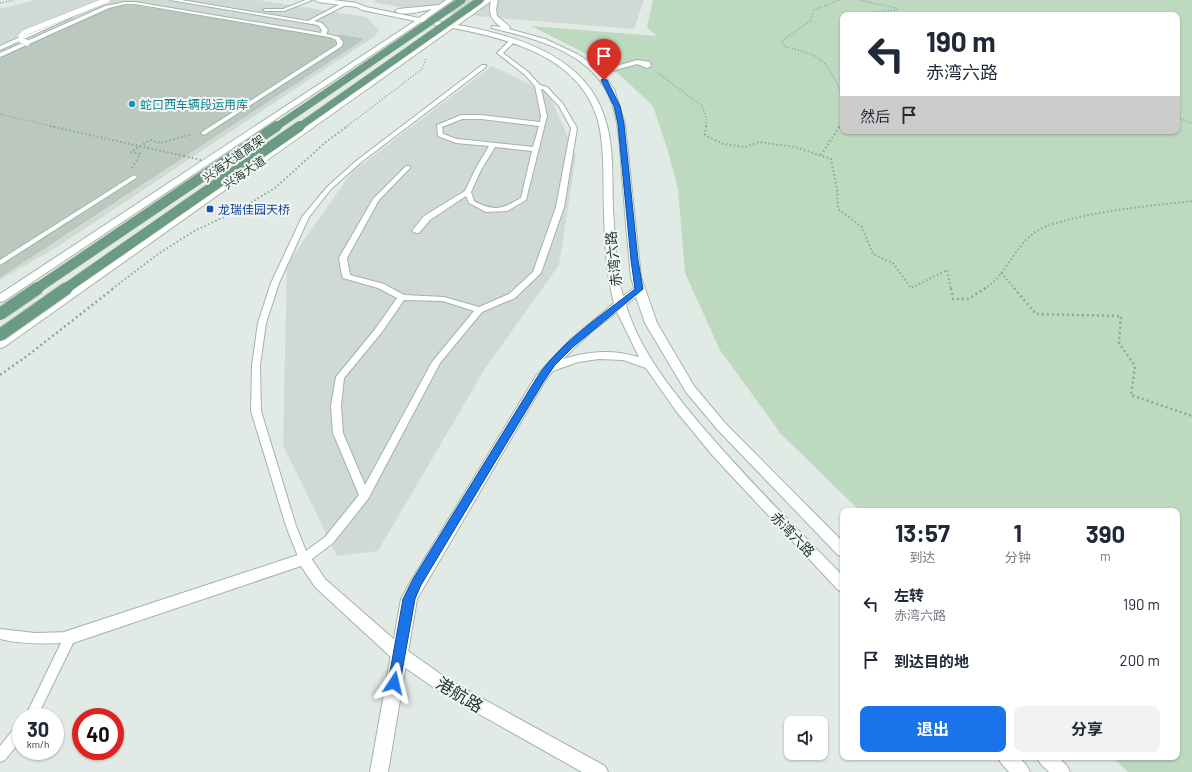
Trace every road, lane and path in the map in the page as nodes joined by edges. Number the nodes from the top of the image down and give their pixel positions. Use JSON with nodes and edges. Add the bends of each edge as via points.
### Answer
{"nodes":[{"id":1,"x":16,"y":0,"type":"edge"},
{"id":2,"x":107,"y":0,"type":"edge"},
{"id":3,"x":117,"y":0,"type":"edge"},
{"id":4,"x":172,"y":0,"type":"edge"},
{"id":5,"x":209,"y":0,"type":"edge"},
{"id":6,"x":310,"y":0,"type":"edge"},
{"id":7,"x":318,"y":0,"type":"edge"},
{"id":8,"x":366,"y":0,"type":"edge"},
{"id":9,"x":462,"y":0,"type":"edge"},
{"id":10,"x":480,"y":0,"type":"edge"},
{"id":11,"x":489,"y":0,"type":"edge"},
{"id":12,"x":495,"y":0,"type":"edge"},
{"id":13,"x":839,"y":0,"type":"edge"},
{"id":14,"x":859,"y":0,"type":"edge"},
{"id":15,"x":448,"y":1,"type":"edge"},
{"id":16,"x":0,"y":3,"type":"edge"},
{"id":17,"x":344,"y":4,"type":"junction"},
{"id":18,"x":357,"y":6,"type":"junction"},
{"id":19,"x":376,"y":11,"type":"junction"},
{"id":20,"x":397,"y":11,"type":"junction"},
{"id":21,"x":874,"y":12,"type":"edge"},
{"id":22,"x":427,"y":16,"type":"junction"},
{"id":23,"x":420,"y":20,"type":"junction"},
{"id":24,"x":461,"y":20,"type":"junction"},
{"id":25,"x":392,"y":21,"type":"dead end"},
{"id":26,"x":309,"y":22,"type":"junction"},
{"id":27,"x":473,"y":22,"type":"dead end"},
{"id":28,"x":486,"y":25,"type":"dead end"},
{"id":29,"x":452,"y":26,"type":"junction"},
{"id":30,"x":395,"y":29,"type":"dead end"},
{"id":31,"x":323,"y":35,"type":"dead end"},
{"id":32,"x":515,"y":36,"type":"junction"},
{"id":33,"x":388,"y":41,"type":"junction"},
{"id":34,"x":27,"y":43,"type":"junction"},
{"id":35,"x":0,"y":48,"type":"edge"},
{"id":36,"x":428,"y":52,"type":"dead end"},
{"id":37,"x":0,"y":56,"type":"edge"},
{"id":38,"x":484,"y":66,"type":"dead end"},
{"id":39,"x":647,"y":66,"type":"joint"},
{"id":40,"x":597,"y":73,"type":"junction"},
{"id":41,"x":538,"y":86,"type":"junction"},
{"id":42,"x":840,"y":89,"type":"edge"},
{"id":43,"x":0,"y":114,"type":"edge"},
{"id":44,"x":1180,"y":119,"type":"edge"},
{"id":45,"x":542,"y":124,"type":"junction"},
{"id":46,"x":1192,"y":124,"type":"edge"},
{"id":47,"x":840,"y":125,"type":"edge"},
{"id":48,"x":204,"y":133,"type":"joint"},
{"id":49,"x":493,"y":145,"type":"junction"},
{"id":50,"x":140,"y":146,"type":"junction"},
{"id":51,"x":536,"y":149,"type":"junction"},
{"id":52,"x":821,"y":155,"type":"junction"},
{"id":53,"x":184,"y":156,"type":"dead end"},
{"id":54,"x":408,"y":167,"type":"dead end"},
{"id":55,"x":134,"y":176,"type":"joint"},
{"id":56,"x":468,"y":192,"type":"junction"},
{"id":57,"x":1192,"y":201,"type":"edge"},
{"id":58,"x":416,"y":231,"type":"dead end"},
{"id":59,"x":0,"y":263,"type":"edge"},
{"id":60,"x":1001,"y":273,"type":"junction"},
{"id":61,"x":639,"y":289,"type":"junction"},
{"id":62,"x":402,"y":297,"type":"junction"},
{"id":63,"x":0,"y":299,"type":"edge"},
{"id":64,"x":620,"y":305,"type":"junction"},
{"id":65,"x":479,"y":310,"type":"junction"},
{"id":66,"x":0,"y":314,"type":"edge"},
{"id":67,"x":0,"y":335,"type":"edge"},
{"id":68,"x":0,"y":344,"type":"edge"},
{"id":69,"x":650,"y":365,"type":"junction"},
{"id":70,"x":547,"y":369,"type":"junction"},
{"id":71,"x":0,"y":375,"type":"edge"},
{"id":72,"x":1192,"y":416,"type":"edge"},
{"id":73,"x":364,"y":496,"type":"junction"},
{"id":74,"x":840,"y":548,"type":"edge"},
{"id":75,"x":304,"y":559,"type":"junction"},
{"id":76,"x":840,"y":583,"type":"edge"},
{"id":77,"x":0,"y":634,"type":"edge"},
{"id":78,"x":70,"y":637,"type":"junction"},
{"id":79,"x":399,"y":654,"type":"junction"},
{"id":80,"x":34,"y":708,"type":"edge"},
{"id":81,"x":12,"y":741,"type":"edge"},
{"id":82,"x":0,"y":756,"type":"edge"},
{"id":83,"x":1010,"y":760,"type":"edge"},
{"id":84,"x":1049,"y":760,"type":"edge"},
{"id":85,"x":379,"y":772,"type":"edge"},
{"id":86,"x":600,"y":772,"type":"edge"},
{"id":87,"x":1021,"y":772,"type":"edge"},
{"id":88,"x":1061,"y":772,"type":"edge"}],
"edges":[{"from":1,"to":16,"type":"path"},
{"from":2,"to":34,"type":"lane","bridge":true,"via":[[26,32],[21,36],[21,40]]},
{"from":3,"to":35,"type":"lane","via":[[95,6]]},
{"from":4,"to":26,"type":"lane"},
{"from":5,"to":6,"type":"lane","via":[[275,11],[292,8]]},
{"from":7,"to":17,"type":"street"},
{"from":8,"to":18,"type":"street"},
{"from":9,"to":66,"type":"main road","name":"兴海大道高架","bridge":true},
{"from":10,"to":67,"type":"main road","name":"兴海大道高架","bridge":true},
{"from":11,"to":24,"type":"street","name":"兴海大道"},
{"from":12,"to":32,"type":"street","via":[[491,12],[493,17]]},
{"from":13,"to":42,"type":"path","via":[[814,10],[810,21],[782,43],[821,60]]},
{"from":14,"to":21,"type":"path","via":[[897,10]]},
{"from":15,"to":20,"type":"street","via":[[426,8]]},
{"from":15,"to":22,"type":"street"},
{"from":17,"to":18,"type":"street"},
{"from":17,"to":26,"type":"lane"},
{"from":18,"to":19,"type":"street"},
{"from":18,"to":20,"type":"street"},
{"from":19,"to":23,"type":"street","name":"赤湾六路"},
{"from":19,"to":25,"type":"street"},
{"from":20,"to":22,"type":"street"},
{"from":22,"to":23,"type":"street"},
{"from":22,"to":24,"type":"street"},
{"from":23,"to":29,"type":"street","name":"赤湾六路"},
{"from":23,"to":33,"type":"street"},
{"from":24,"to":27,"type":"street"},
{"from":24,"to":29,"type":"street","name":"兴海大道"},
{"from":26,"to":31,"type":"lane","via":[[324,27]]},
{"from":28,"to":32,"type":"street","name":"赤湾六路"},
{"from":29,"to":32,"type":"street","name":"赤湾六路"},
{"from":29,"to":68,"type":"street","name":"兴海大道"},
{"from":30,"to":33,"type":"street"},
{"from":32,"to":40,"type":"street","name":"赤湾六路","via":[[560,48],[580,59]]},
{"from":32,"to":41,"type":"lane","via":[[500,53]]},
{"from":32,"to":64,"type":"street","name":"赤湾六路","via":[[565,65],[578,77],[587,88],[603,122],[611,258]]},
{"from":33,"to":63,"type":"street"},
{"from":34,"to":37,"type":"lane"},
{"from":34,"to":48,"type":"lane","via":[[107,7],[125,3],[330,36],[340,42],[340,46]]},
{"from":36,"to":71,"type":"path","via":[[422,69],[327,141],[275,188],[254,202],[196,230],[158,254]]},
{"from":38,"to":75,"type":"lane","via":[[358,162],[329,188],[306,218],[275,283],[262,323],[256,365],[256,411],[291,526]]},
{"from":39,"to":40,"type":"street","via":[[637,62]]},
{"from":39,"to":52,"type":"path","via":[[647,72],[660,73],[702,104],[707,118],[705,135],[723,144],[746,147],[759,142],[796,147]]},
{"from":40,"to":61,"type":"street","name":"赤湾六路","via":[[610,90],[621,124]]},
{"from":41,"to":45,"type":"lane","via":[[544,116]]},
{"from":41,"to":65,"type":"lane","via":[[545,88],[561,105],[574,128],[560,207],[536,273],[512,296]]},
{"from":43,"to":50,"type":"path"},
{"from":44,"to":46,"type":"path"},
{"from":45,"to":49,"type":"lane","via":[[461,117],[439,126],[440,135],[456,141]]},
{"from":45,"to":51,"type":"lane"},
{"from":47,"to":52,"type":"path"},
{"from":48,"to":50,"type":"path","via":[[181,136],[160,143],[150,140]]},
{"from":49,"to":51,"type":"lane"},
{"from":49,"to":56,"type":"lane"},
{"from":50,"to":53,"type":"path"},
{"from":50,"to":55,"type":"path","via":[[131,152],[140,154],[133,164]]},
{"from":51,"to":56,"type":"lane","via":[[524,199],[507,209],[486,210],[471,202]]},
{"from":52,"to":60,"type":"path","via":[[830,159],[838,189],[838,209],[862,227],[873,254],[893,263],[911,288],[948,270],[953,299],[968,299],[993,284]]},
{"from":54,"to":62,"type":"lane","via":[[376,199],[343,258],[346,276],[381,286]]},
{"from":55,"to":59,"type":"lane"},
{"from":56,"to":58,"type":"lane","via":[[427,218]]},
{"from":57,"to":60,"type":"path","via":[[1100,212],[1037,231],[1027,239]]},
{"from":60,"to":72,"type":"path","via":[[1036,314],[1121,316],[1119,343],[1135,366],[1131,395]]},
{"from":61,"to":64,"type":"street"},
{"from":61,"to":74,"type":"street","name":"赤湾六路","via":[[651,323],[690,389],[740,447]]},
{"from":62,"to":65,"type":"lane","via":[[444,300]]},
{"from":62,"to":73,"type":"lane","via":[[379,330],[340,377],[336,406],[338,433]]},
{"from":64,"to":69,"type":"street","name":"赤湾六路"},
{"from":64,"to":70,"type":"street","via":[[570,345]]},
{"from":65,"to":73,"type":"lane","via":[[436,362]]},
{"from":69,"to":70,"type":"street","via":[[622,355],[607,354],[581,357]]},
{"from":69,"to":76,"type":"street","name":"赤湾六路","via":[[677,405],[704,437],[746,485]]},
{"from":70,"to":79,"type":"street","via":[[417,583],[409,599]]},
{"from":73,"to":75,"type":"lane","via":[[329,540]]},
{"from":75,"to":78,"type":"street"},
{"from":75,"to":79,"type":"street","name":"港航路","via":[[320,583]]},
{"from":77,"to":78,"type":"lane"},
{"from":78,"to":80,"type":"lane"},
{"from":79,"to":85,"type":"street"},
{"from":79,"to":86,"type":"street","name":"港航路","via":[[446,687]]},
{"from":81,"to":82,"type":"lane"},
{"from":83,"to":87,"type":"street"},
{"from":84,"to":88,"type":"street"}]}
